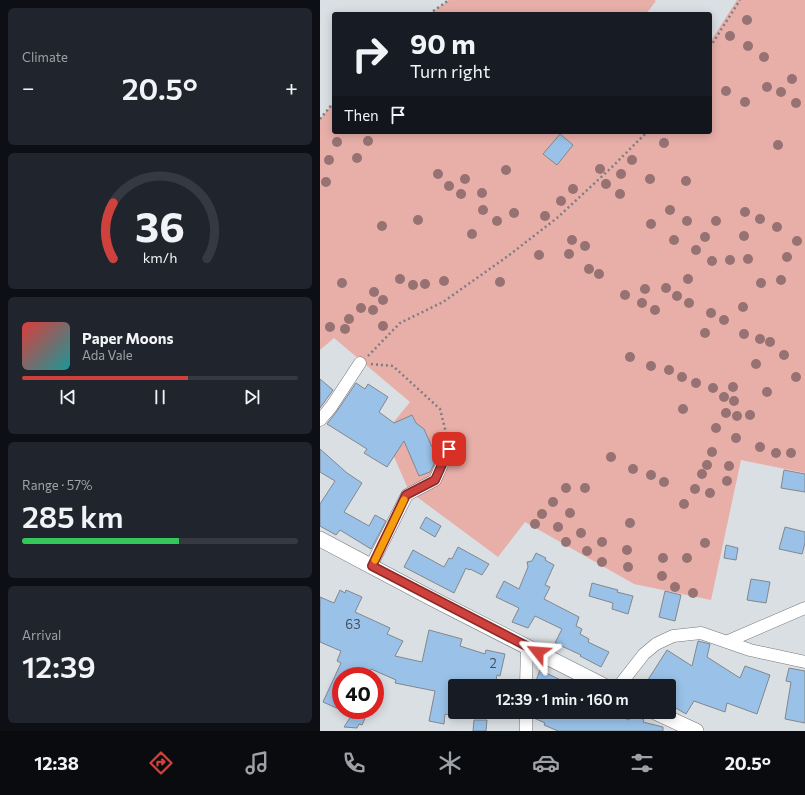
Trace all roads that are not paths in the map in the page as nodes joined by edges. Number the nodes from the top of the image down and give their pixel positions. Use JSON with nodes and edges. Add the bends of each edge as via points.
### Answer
{"nodes":[{"id":1,"x":360,"y":363,"type":"road end"},
{"id":2,"x":320,"y":420,"type":"edge"},
{"id":3,"x":449,"y":449,"type":"road end"},
{"id":4,"x":320,"y":539,"type":"edge"},
{"id":5,"x":372,"y":566,"type":"junction"},
{"id":6,"x":805,"y":608,"type":"edge"},
{"id":7,"x":726,"y":642,"type":"junction"},
{"id":8,"x":527,"y":646,"type":"junction"},
{"id":9,"x":805,"y":662,"type":"edge"},
{"id":10,"x":526,"y":679,"type":"edge"},
{"id":11,"x":591,"y":679,"type":"edge"},
{"id":12,"x":624,"y":679,"type":"edge"},
{"id":13,"x":526,"y":719,"type":"edge"},
{"id":14,"x":670,"y":719,"type":"edge"},
{"id":15,"x":526,"y":730,"type":"edge"},
{"id":16,"x":696,"y":731,"type":"edge"}],
"edges":[{"from":1,"to":2,"type":"street"},
{"from":3,"to":5,"type":"street","via":[[435,480],[406,495]]},
{"from":4,"to":5,"type":"street"},
{"from":5,"to":8,"type":"street"},
{"from":6,"to":7,"type":"street"},
{"from":7,"to":9,"type":"street"},
{"from":7,"to":12,"type":"street","via":[[701,633],[673,636],[656,644],[644,654]]},
{"from":8,"to":10,"type":"street"},
{"from":8,"to":11,"type":"street"},
{"from":13,"to":15,"type":"street"},
{"from":14,"to":16,"type":"street"}]}
